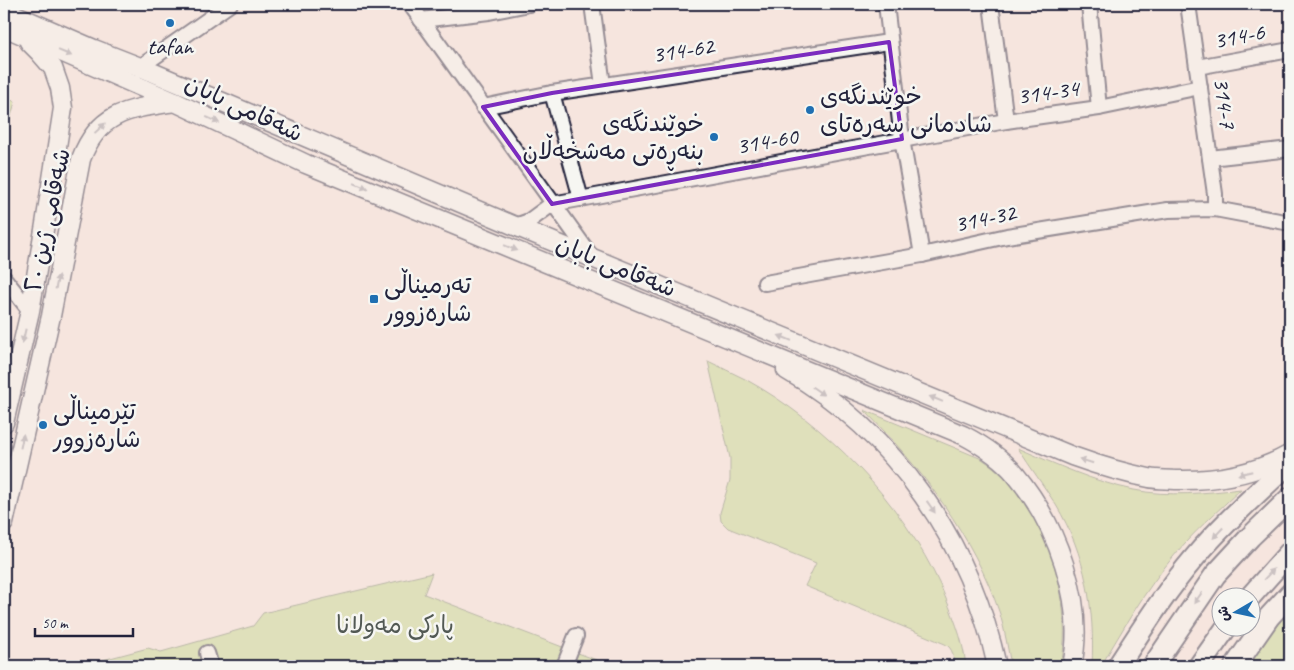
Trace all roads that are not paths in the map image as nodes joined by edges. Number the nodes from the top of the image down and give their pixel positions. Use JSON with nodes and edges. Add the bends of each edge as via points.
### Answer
{"nodes":[{"id":1,"x":230,"y":4,"type":"edge"},
{"id":2,"x":410,"y":4,"type":"edge"},
{"id":3,"x":529,"y":4,"type":"edge"},
{"id":4,"x":592,"y":4,"type":"edge"},
{"id":5,"x":886,"y":4,"type":"edge"},
{"id":6,"x":991,"y":4,"type":"edge"},
{"id":7,"x":1088,"y":4,"type":"edge"},
{"id":8,"x":1188,"y":4,"type":"edge"},
{"id":9,"x":489,"y":8,"type":"edge"},
{"id":10,"x":4,"y":10,"type":"edge"},
{"id":11,"x":421,"y":20,"type":"junction"},
{"id":12,"x":8,"y":29,"type":"edge"},
{"id":13,"x":889,"y":42,"type":"junction"},
{"id":14,"x":1290,"y":50,"type":"edge"},
{"id":15,"x":140,"y":67,"type":"junction"},
{"id":16,"x":1197,"y":67,"type":"junction"},
{"id":17,"x":603,"y":85,"type":"junction"},
{"id":18,"x":1200,"y":87,"type":"junction"},
{"id":19,"x":552,"y":93,"type":"junction"},
{"id":20,"x":175,"y":102,"type":"junction"},
{"id":21,"x":483,"y":107,"type":"junction"},
{"id":22,"x":1099,"y":108,"type":"junction"},
{"id":23,"x":1006,"y":121,"type":"junction"},
{"id":24,"x":902,"y":139,"type":"junction"},
{"id":25,"x":1290,"y":149,"type":"edge"},
{"id":26,"x":1210,"y":158,"type":"junction"},
{"id":27,"x":581,"y":199,"type":"junction"},
{"id":28,"x":552,"y":204,"type":"junction"},
{"id":29,"x":1215,"y":209,"type":"junction"},
{"id":30,"x":1290,"y":223,"type":"edge"},
{"id":31,"x":45,"y":224,"type":"junction"},
{"id":32,"x":515,"y":226,"type":"junction"},
{"id":33,"x":68,"y":230,"type":"junction"},
{"id":34,"x":922,"y":255,"type":"junction"},
{"id":35,"x":591,"y":256,"type":"junction"},
{"id":36,"x":4,"y":278,"type":"edge"},
{"id":37,"x":765,"y":283,"type":"dead end"},
{"id":38,"x":686,"y":297,"type":"junction"},
{"id":39,"x":708,"y":306,"type":"junction"},
{"id":40,"x":30,"y":311,"type":"junction"},
{"id":41,"x":678,"y":317,"type":"junction"},
{"id":42,"x":700,"y":326,"type":"junction"},
{"id":43,"x":732,"y":339,"type":"junction"},
{"id":44,"x":9,"y":377,"type":"edge"},
{"id":45,"x":4,"y":422,"type":"edge"},
{"id":46,"x":1290,"y":454,"type":"edge"},
{"id":47,"x":1290,"y":462,"type":"edge"},
{"id":48,"x":1290,"y":498,"type":"edge"},
{"id":49,"x":4,"y":523,"type":"edge"},
{"id":50,"x":1290,"y":552,"type":"edge"},
{"id":51,"x":1259,"y":588,"type":"edge"},
{"id":52,"x":1290,"y":594,"type":"edge"},
{"id":53,"x":576,"y":636,"type":"dead end"},
{"id":54,"x":1219,"y":638,"type":"edge"},
{"id":55,"x":564,"y":666,"type":"edge"},
{"id":56,"x":997,"y":666,"type":"edge"},
{"id":57,"x":1072,"y":666,"type":"edge"},
{"id":58,"x":1118,"y":666,"type":"edge"},
{"id":59,"x":1153,"y":666,"type":"edge"},
{"id":60,"x":1199,"y":666,"type":"edge"},
{"id":61,"x":1235,"y":666,"type":"edge"}],
"edges":[{"from":1,"to":15,"type":"street"},
{"from":2,"to":11,"type":"street"},
{"from":3,"to":9,"type":"street"},
{"from":4,"to":17,"type":"street"},
{"from":5,"to":13,"type":"street"},
{"from":6,"to":23,"type":"street"},
{"from":7,"to":22,"type":"street"},
{"from":8,"to":16,"type":"street","name":"314-7"},
{"from":9,"to":11,"type":"street"},
{"from":10,"to":15,"type":"main road"},
{"from":11,"to":21,"type":"street"},
{"from":12,"to":20,"type":"main road","name":"شەقامی بابان","one_way":true},
{"from":12,"to":31,"type":"main road","name":"شەقامی ژین ٢٠","via":[[29,42],[47,60],[60,88],[61,122]]},
{"from":13,"to":17,"type":"street","name":"314-62"},
{"from":13,"to":24,"type":"street"},
{"from":14,"to":16,"type":"street","name":"314-6"},
{"from":15,"to":32,"type":"main road"},
{"from":16,"to":18,"type":"street","name":"314-7"},
{"from":17,"to":19,"type":"street","name":"314-62"},
{"from":18,"to":22,"type":"street","name":"314-34"},
{"from":18,"to":26,"type":"street","name":"314-7"},
{"from":19,"to":21,"type":"street","name":"314-62"},
{"from":19,"to":27,"type":"street"},
{"from":33,"to":20,"type":"main road","name":"شەقامی ژین ٢٠","one_way":true,"via":[[81,159],[94,132],[130,109]]},
{"from":20,"to":41,"type":"main road","name":"شەقامی بابان","one_way":true,"via":[[306,164]]},
{"from":21,"to":28,"type":"street"},
{"from":22,"to":23,"type":"street","name":"314-34"},
{"from":23,"to":24,"type":"street","name":"314-34"},
{"from":24,"to":27,"type":"street","name":"314-60"},
{"from":24,"to":34,"type":"street"},
{"from":25,"to":26,"type":"street"},
{"from":26,"to":29,"type":"street","name":"314-7"},
{"from":27,"to":28,"type":"street","name":"314-60"},
{"from":28,"to":32,"type":"street","via":[[529,221]]},
{"from":28,"to":35,"type":"street"},
{"from":29,"to":30,"type":"street","name":"314-32"},
{"from":29,"to":34,"type":"street","name":"314-32","via":[[1168,210],[1061,226]]},
{"from":31,"to":33,"type":"main road"},
{"from":31,"to":40,"type":"main road","name":"شەقامی ژین ٢٠"},
{"from":32,"to":35,"type":"main road"},
{"from":49,"to":33,"type":"main road","name":"شەقامی ژین ٢٠","one_way":true},
{"from":34,"to":37,"type":"street","name":"314-32"},
{"from":35,"to":38,"type":"main road"},
{"from":36,"to":40,"type":"street"},
{"from":38,"to":39,"type":"main road"},
{"from":38,"to":41,"type":"main road"},
{"from":39,"to":42,"type":"main road"},
{"from":46,"to":39,"type":"main road","one_way":true,"via":[[1255,470],[1206,480],[1151,479],[1116,471],[1072,456]]},
{"from":40,"to":44,"type":"main road","name":"شەقامی ژین ٢٠","one_way":true},
{"from":41,"to":42,"type":"main road","name":"شەقامی بابان"},
{"from":42,"to":43,"type":"main road","name":"شەقامی بابان"},
{"from":43,"to":56,"type":"main road","one_way":true,"via":[[829,399],[877,440],[900,467],[949,536],[971,579],[990,633]]},
{"from":43,"to":57,"type":"main road","name":"شەقامی بابان","via":[[963,435],[1004,463],[1033,498],[1048,525],[1069,581],[1076,637]]},
{"from":44,"to":45,"type":"main road","name":"شەقامی ژین ٢٠"},
{"from":47,"to":58,"type":"highway","one_way":true,"via":[[1195,556]]},
{"from":48,"to":59,"type":"highway","one_way":true,"via":[[1215,575]]},
{"from":51,"to":50,"type":"highway","one_way":true},
{"from":52,"to":61,"type":"highway","via":[[1269,617]]},
{"from":53,"to":55,"type":"street"},
{"from":54,"to":60,"type":"highway"}]}
